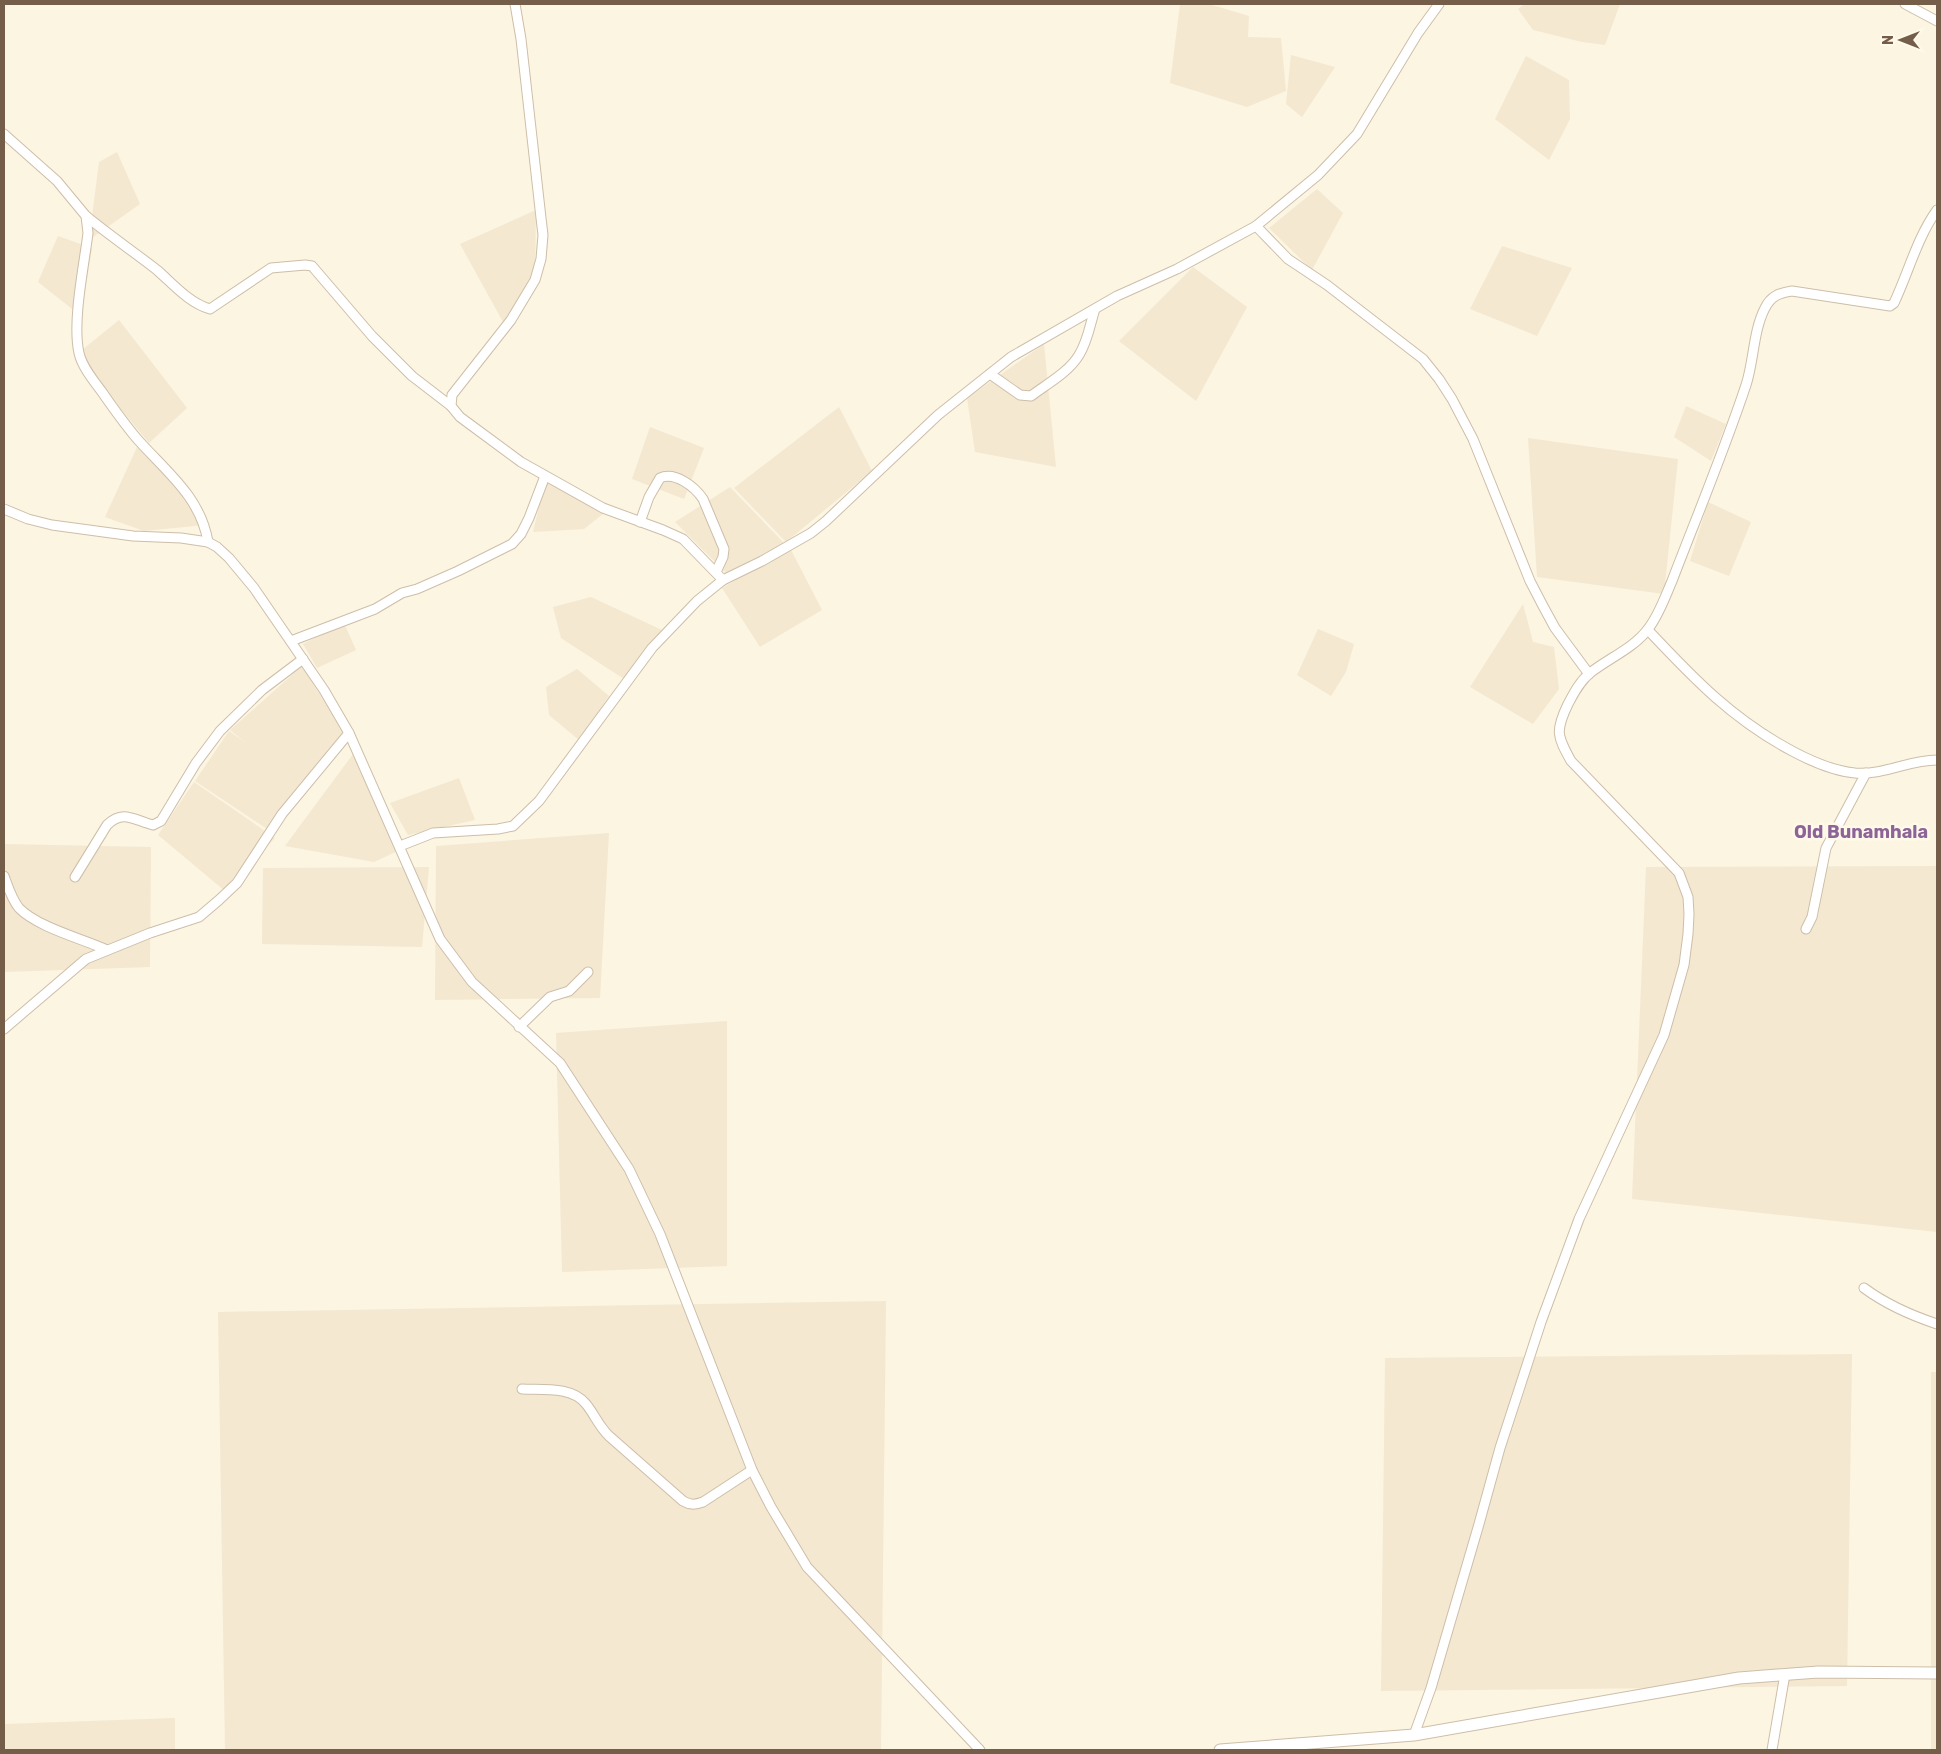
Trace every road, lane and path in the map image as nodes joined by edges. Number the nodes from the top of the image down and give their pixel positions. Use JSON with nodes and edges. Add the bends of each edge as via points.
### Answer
{"nodes":[{"id":1,"x":514,"y":4,"type":"edge"},
{"id":2,"x":1439,"y":4,"type":"edge"},
{"id":3,"x":1905,"y":4,"type":"edge"},
{"id":4,"x":1937,"y":21,"type":"edge"},
{"id":5,"x":4,"y":134,"type":"edge"},
{"id":6,"x":1937,"y":210,"type":"edge"},
{"id":7,"x":86,"y":216,"type":"junction"},
{"id":8,"x":1256,"y":226,"type":"junction"},
{"id":9,"x":1095,"y":309,"type":"junction"},
{"id":10,"x":990,"y":374,"type":"junction"},
{"id":11,"x":451,"y":406,"type":"junction"},
{"id":12,"x":545,"y":476,"type":"junction"},
{"id":13,"x":4,"y":509,"type":"edge"},
{"id":14,"x":640,"y":522,"type":"junction"},
{"id":15,"x":208,"y":542,"type":"junction"},
{"id":16,"x":716,"y":572,"type":"junction"},
{"id":17,"x":722,"y":580,"type":"junction"},
{"id":18,"x":1648,"y":630,"type":"junction"},
{"id":19,"x":291,"y":641,"type":"junction"},
{"id":20,"x":303,"y":659,"type":"junction"},
{"id":21,"x":1589,"y":674,"type":"junction"},
{"id":22,"x":349,"y":733,"type":"junction"},
{"id":23,"x":1937,"y":760,"type":"edge"},
{"id":24,"x":1866,"y":773,"type":"junction"},
{"id":25,"x":400,"y":846,"type":"junction"},
{"id":26,"x":4,"y":876,"type":"edge"},
{"id":27,"x":75,"y":877,"type":"dead end"},
{"id":28,"x":1806,"y":929,"type":"dead end"},
{"id":29,"x":107,"y":950,"type":"junction"},
{"id":30,"x":588,"y":972,"type":"dead end"},
{"id":31,"x":519,"y":1027,"type":"junction"},
{"id":32,"x":4,"y":1029,"type":"edge"},
{"id":33,"x":1864,"y":1288,"type":"dead end"},
{"id":34,"x":1937,"y":1324,"type":"edge"},
{"id":35,"x":522,"y":1389,"type":"dead end"},
{"id":36,"x":752,"y":1470,"type":"junction"},
{"id":37,"x":1937,"y":1673,"type":"edge"},
{"id":38,"x":1785,"y":1674,"type":"junction"},
{"id":39,"x":1414,"y":1735,"type":"junction"},
{"id":40,"x":980,"y":1750,"type":"edge"},
{"id":41,"x":1220,"y":1750,"type":"edge"},
{"id":42,"x":1772,"y":1750,"type":"edge"}],
"edges":[{"from":1,"to":11,"type":"street","via":[[521,39],[541,218],[541,259],[535,280],[511,320],[452,395]]},
{"from":2,"to":8,"type":"street","via":[[1357,134],[1318,175]]},
{"from":3,"to":4,"type":"street"},
{"from":5,"to":7,"type":"street","via":[[57,181]]},
{"from":6,"to":18,"type":"street","via":[[1890,306],[1792,291],[1772,297],[1760,318],[1749,376],[1725,445],[1672,581]]},
{"from":7,"to":11,"type":"street","via":[[187,296],[210,308],[271,268],[312,266],[372,336],[412,376]]},
{"from":7,"to":15,"type":"street","via":[[88,233],[77,337],[80,356],[120,418],[187,493],[201,517]]},
{"from":8,"to":9,"type":"street"},
{"from":8,"to":21,"type":"street","via":[[1288,259],[1423,359],[1439,379],[1473,439],[1539,598],[1555,628]]},
{"from":9,"to":10,"type":"street","via":[[1027,346]]},
{"from":9,"to":10,"type":"street","via":[[1078,357],[1031,396],[1020,395]]},
{"from":10,"to":17,"type":"street","via":[[927,425],[826,522],[762,561]]},
{"from":11,"to":12,"type":"street","via":[[460,417]]},
{"from":12,"to":14,"type":"street","via":[[603,508]]},
{"from":12,"to":19,"type":"street","via":[[529,518],[512,544],[375,608]]},
{"from":13,"to":15,"type":"street","via":[[52,525]]},
{"from":14,"to":16,"type":"street","via":[[683,539]]},
{"from":14,"to":16,"type":"street","via":[[660,478],[666,476],[685,481],[703,500],[724,549]]},
{"from":15,"to":19,"type":"street","via":[[229,558]]},
{"from":16,"to":17,"type":"street"},
{"from":17,"to":25,"type":"street","via":[[652,648],[524,817],[513,826],[433,832]]},
{"from":18,"to":21,"type":"street"},
{"from":18,"to":24,"type":"street","via":[[1720,703],[1777,743],[1835,770]]},
{"from":19,"to":20,"type":"street"},
{"from":20,"to":22,"type":"street"},
{"from":20,"to":27,"type":"street","via":[[262,690],[220,731],[196,763],[161,821],[152,825],[125,816],[113,819]]},
{"from":21,"to":39,"type":"street","via":[[1575,690],[1562,717],[1558,738],[1571,761],[1679,873],[1690,914],[1684,964],[1664,1035],[1579,1219],[1540,1322]]},
{"from":22,"to":25,"type":"street"},
{"from":22,"to":29,"type":"street","via":[[282,814],[248,869],[224,896],[199,917]]},
{"from":23,"to":24,"type":"street"},
{"from":24,"to":28,"type":"street","via":[[1826,848],[1812,917]]},
{"from":25,"to":31,"type":"street","via":[[440,939],[472,982]]},
{"from":26,"to":29,"type":"street","via":[[18,907],[27,915]]},
{"from":29,"to":32,"type":"street","via":[[82,962]]},
{"from":30,"to":31,"type":"street","via":[[569,991],[550,997]]},
{"from":31,"to":36,"type":"street","via":[[560,1063],[629,1170],[660,1234]]},
{"from":33,"to":34,"type":"street","via":[[1885,1303]]},
{"from":35,"to":36,"type":"street","via":[[562,1391],[586,1403],[598,1425],[609,1436],[690,1504],[703,1502]]},
{"from":36,"to":40,"type":"street","via":[[806,1567]]},
{"from":37,"to":38,"type":"street"},
{"from":38,"to":39,"type":"street","via":[[1739,1678]]},
{"from":38,"to":42,"type":"street"},
{"from":39,"to":41,"type":"street"}]}
